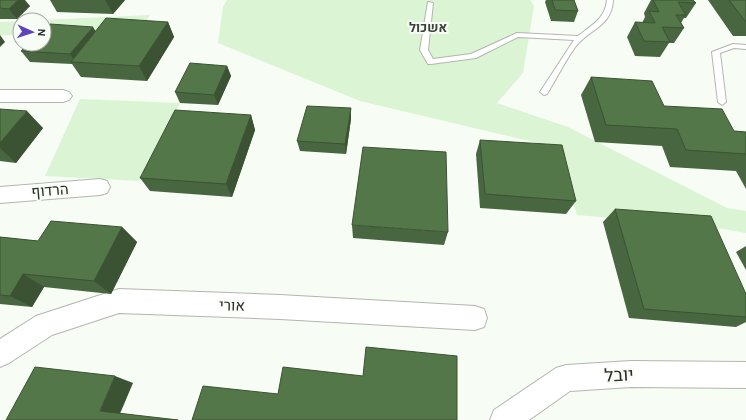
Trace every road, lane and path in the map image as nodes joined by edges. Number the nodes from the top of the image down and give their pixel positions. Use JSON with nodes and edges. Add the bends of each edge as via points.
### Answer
{"nodes":[{"id":1,"x":610,"y":0,"type":"edge"},
{"id":2,"x":430,"y":3,"type":"dead end"},
{"id":3,"x":581,"y":38,"type":"junction"},
{"id":4,"x":746,"y":47,"type":"edge"},
{"id":5,"x":544,"y":92,"type":"dead end"},
{"id":6,"x":0,"y":96,"type":"edge"},
{"id":7,"x":63,"y":96,"type":"dead end"},
{"id":8,"x":722,"y":102,"type":"dead end"},
{"id":9,"x":100,"y":187,"type":"dead end"},
{"id":10,"x":0,"y":195,"type":"edge"},
{"id":11,"x":475,"y":318,"type":"dead end"},
{"id":12,"x":0,"y":354,"type":"edge"},
{"id":13,"x":746,"y":375,"type":"edge"},
{"id":14,"x":504,"y":420,"type":"edge"}],
"edges":[{"from":1,"to":3,"type":"lane","via":[[608,14]]},
{"from":2,"to":3,"type":"lane","via":[[424,50],[431,62],[473,56],[517,35]]},
{"from":3,"to":5,"type":"lane","via":[[575,43]]},
{"from":4,"to":8,"type":"lane","via":[[733,46],[716,52]]},
{"from":6,"to":7,"type":"street"},
{"from":9,"to":10,"type":"street","name":"הרדוף"},
{"from":11,"to":12,"type":"street","name":"אורי","via":[[119,301],[45,325]]},
{"from":13,"to":14,"type":"street","name":"יובל","via":[[631,374],[566,378]]}]}
